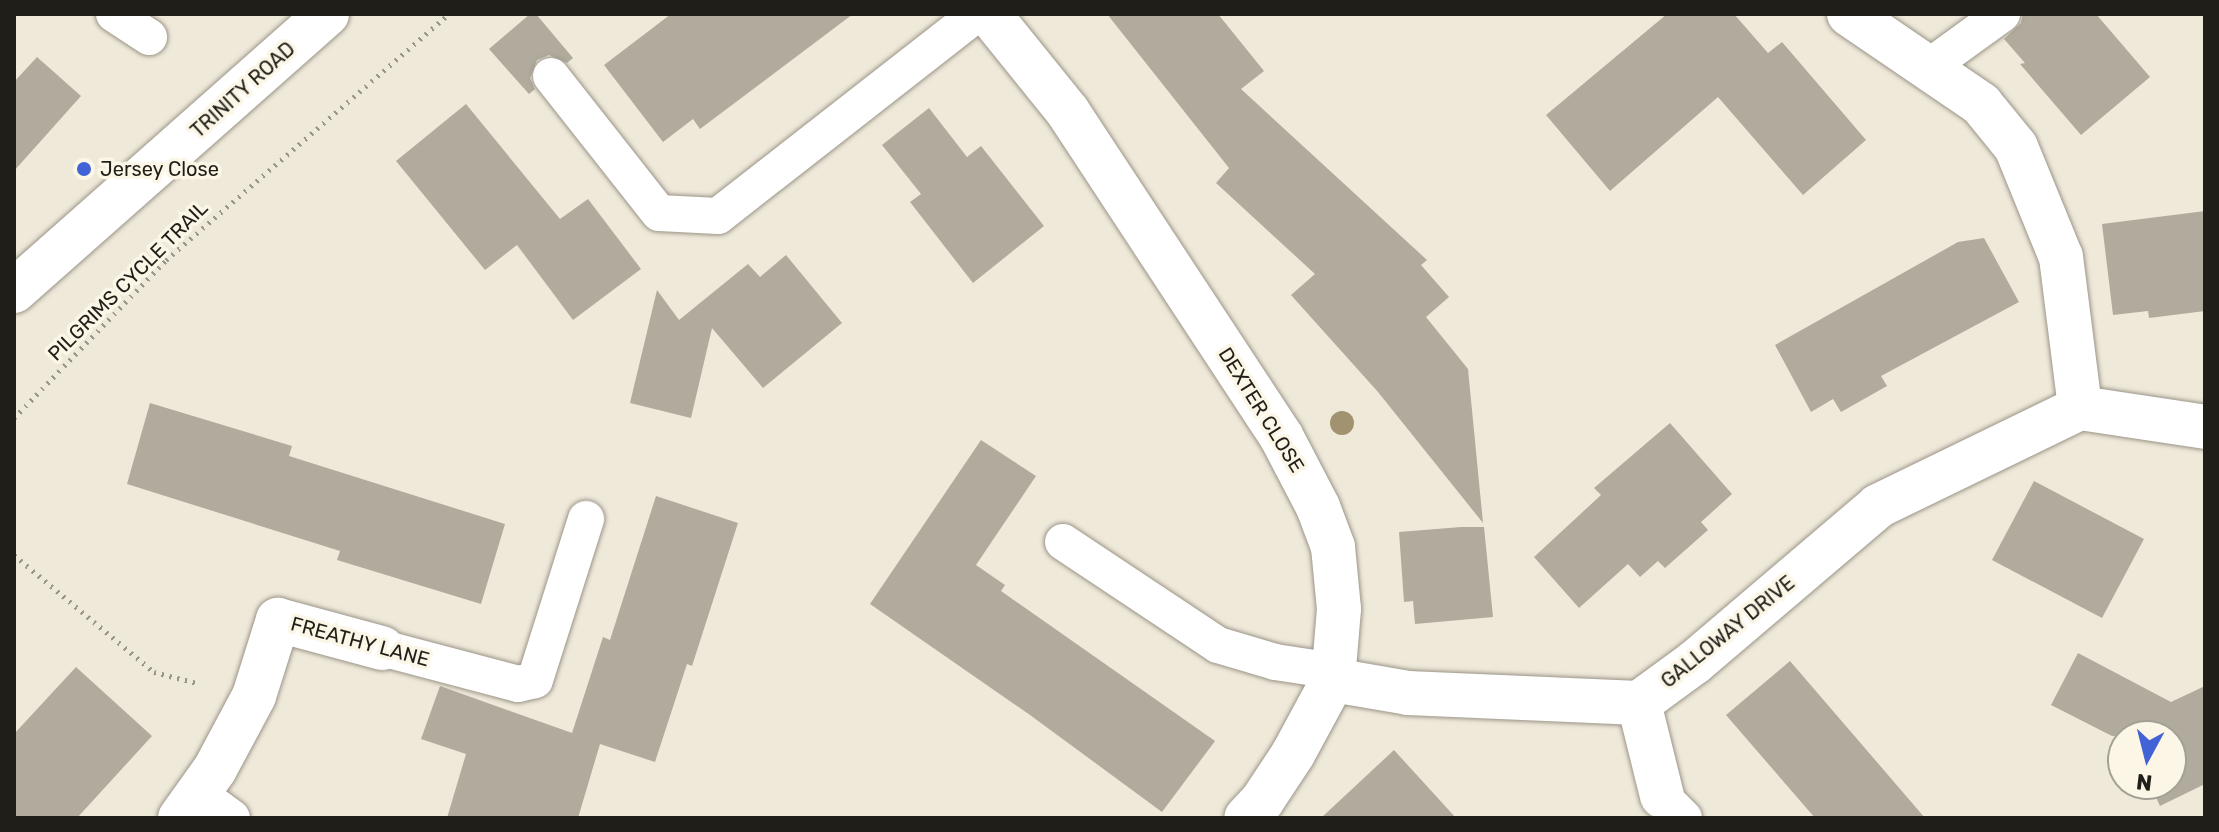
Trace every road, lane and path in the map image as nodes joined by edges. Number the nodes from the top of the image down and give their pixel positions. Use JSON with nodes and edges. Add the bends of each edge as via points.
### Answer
{"nodes":[{"id":1,"x":114,"y":14,"type":"edge"},
{"id":2,"x":327,"y":14,"type":"edge"},
{"id":3,"x":449,"y":14,"type":"edge"},
{"id":4,"x":1849,"y":14,"type":"edge"},
{"id":5,"x":2002,"y":14,"type":"edge"},
{"id":6,"x":1001,"y":20,"type":"edge"},
{"id":7,"x":149,"y":37,"type":"dead end"},
{"id":8,"x":1926,"y":69,"type":"junction"},
{"id":9,"x":551,"y":76,"type":"dead end"},
{"id":10,"x":14,"y":291,"type":"edge"},
{"id":11,"x":2080,"y":408,"type":"junction"},
{"id":12,"x":14,"y":418,"type":"edge"},
{"id":13,"x":2205,"y":427,"type":"edge"},
{"id":14,"x":586,"y":519,"type":"dead end"},
{"id":15,"x":1063,"y":542,"type":"dead end"},
{"id":16,"x":14,"y":555,"type":"edge"},
{"id":17,"x":382,"y":648,"type":"joint"},
{"id":18,"x":1334,"y":676,"type":"junction"},
{"id":19,"x":254,"y":696,"type":"junction"},
{"id":20,"x":1639,"y":703,"type":"junction"},
{"id":21,"x":189,"y":805,"type":"edge"},
{"id":22,"x":1673,"y":807,"type":"edge"},
{"id":23,"x":232,"y":818,"type":"edge"},
{"id":24,"x":1246,"y":818,"type":"edge"}],
"edges":[{"from":1,"to":7,"type":"lane"},
{"from":2,"to":10,"type":"street","name":"TRINITY ROAD"},
{"from":3,"to":12,"type":"path","name":"PILGRIMS CYCLE TRAIL","via":[[166,260]]},
{"from":4,"to":8,"type":"street"},
{"from":5,"to":8,"type":"lane"},
{"from":6,"to":9,"type":"lane","via":[[718,216],[659,213]]},
{"from":6,"to":18,"type":"street","name":"DEXTER CLOSE","via":[[1068,112],[1287,447],[1333,547],[1339,609]]},
{"from":8,"to":11,"type":"street","via":[[1981,104],[2016,147],[2061,257]]},
{"from":11,"to":13,"type":"street"},
{"from":11,"to":20,"type":"street","name":"GALLOWAY DRIVE","via":[[1878,506]]},
{"from":14,"to":17,"type":"lane","name":"FREATHY LANE","via":[[535,680],[518,684]]},
{"from":15,"to":18,"type":"lane","via":[[1218,645]]},
{"from":16,"to":19,"type":"path","via":[[154,672]]},
{"from":17,"to":19,"type":"street","name":"FREATHY LANE","via":[[278,620]]},
{"from":18,"to":20,"type":"street","via":[[1408,693]]},
{"from":18,"to":24,"type":"street","name":"DEXTER CLOSE","via":[[1293,754]]},
{"from":19,"to":21,"type":"street","name":"FREATHY LANE"},
{"from":20,"to":22,"type":"street"},
{"from":21,"to":23,"type":"lane"}]}
